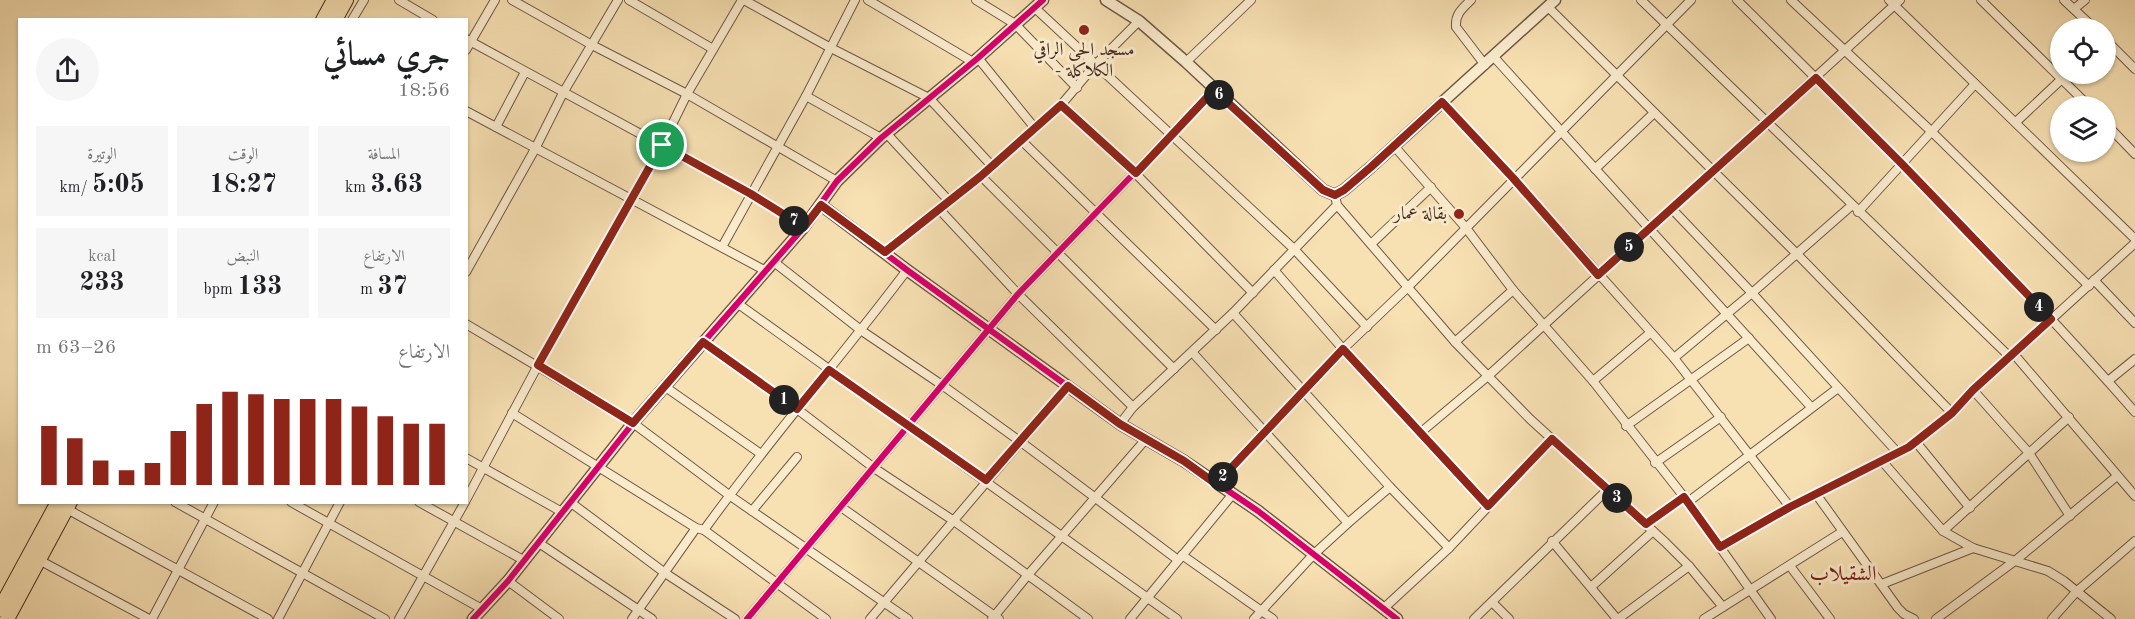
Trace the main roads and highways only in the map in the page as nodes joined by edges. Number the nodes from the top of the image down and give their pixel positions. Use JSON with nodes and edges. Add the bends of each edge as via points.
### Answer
{"nodes":[{"id":1,"x":334,"y":0,"type":"edge"},
{"id":2,"x":346,"y":0,"type":"edge"},
{"id":3,"x":324,"y":18,"type":"edge"},
{"id":4,"x":336,"y":18,"type":"edge"},
{"id":5,"x":65,"y":505,"type":"edge"},
{"id":6,"x":8,"y":616,"type":"edge"}],
"edges":[{"from":1,"to":3,"type":"main road"},
{"from":2,"to":4,"type":"main road"},
{"from":5,"to":6,"type":"main road"},
{"from":5,"to":6,"type":"main road"}]}
